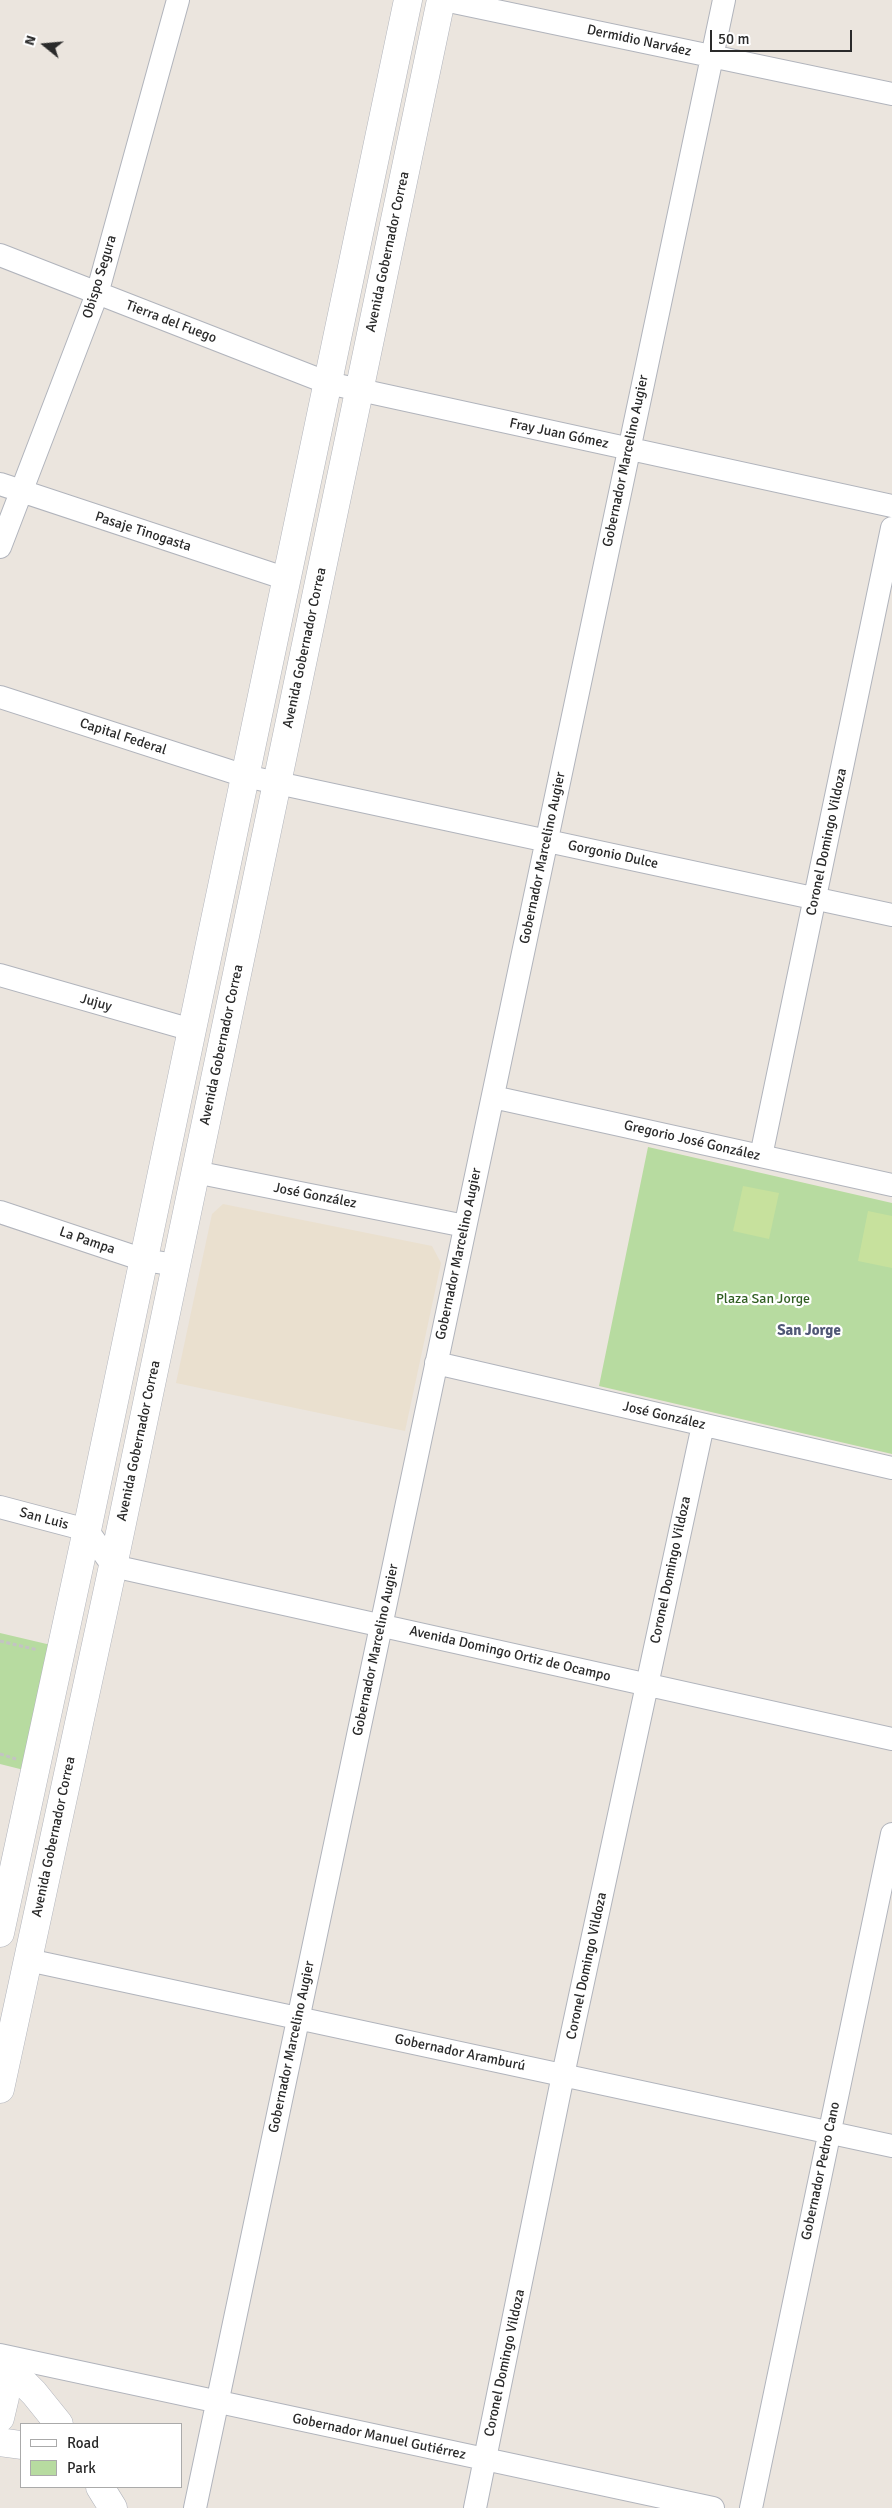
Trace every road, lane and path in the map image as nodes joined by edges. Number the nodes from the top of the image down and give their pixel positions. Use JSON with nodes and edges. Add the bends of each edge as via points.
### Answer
{"nodes":[{"id":1,"x":178,"y":0,"type":"edge"},
{"id":2,"x":408,"y":0,"type":"edge"},
{"id":3,"x":442,"y":0,"type":"edge"},
{"id":4,"x":724,"y":0,"type":"edge"},
{"id":5,"x":712,"y":56,"type":"junction"},
{"id":6,"x":892,"y":94,"type":"edge"},
{"id":7,"x":0,"y":255,"type":"edge"},
{"id":8,"x":98,"y":294,"type":"junction"},
{"id":9,"x":343,"y":387,"type":"junction"},
{"id":10,"x":629,"y":448,"type":"junction"},
{"id":11,"x":0,"y":484,"type":"edge"},
{"id":12,"x":21,"y":492,"type":"junction"},
{"id":13,"x":892,"y":506,"type":"edge"},
{"id":14,"x":892,"y":528,"type":"edge"},
{"id":15,"x":0,"y":547,"type":"edge"},
{"id":16,"x":287,"y":579,"type":"junction"},
{"id":17,"x":0,"y":697,"type":"edge"},
{"id":18,"x":245,"y":776,"type":"junction"},
{"id":19,"x":277,"y":784,"type":"junction"},
{"id":20,"x":546,"y":840,"type":"junction"},
{"id":21,"x":815,"y":899,"type":"junction"},
{"id":22,"x":892,"y":914,"type":"edge"},
{"id":23,"x":0,"y":975,"type":"edge"},
{"id":24,"x":192,"y":1030,"type":"junction"},
{"id":25,"x":493,"y":1097,"type":"junction"},
{"id":26,"x":761,"y":1156,"type":"junction"},
{"id":27,"x":195,"y":1172,"type":"junction"},
{"id":28,"x":892,"y":1185,"type":"edge"},
{"id":29,"x":0,"y":1212,"type":"edge"},
{"id":30,"x":465,"y":1226,"type":"junction"},
{"id":31,"x":144,"y":1260,"type":"junction"},
{"id":32,"x":176,"y":1265,"type":"junction"},
{"id":33,"x":436,"y":1363,"type":"junction"},
{"id":34,"x":702,"y":1425,"type":"junction"},
{"id":35,"x":892,"y":1468,"type":"edge"},
{"id":36,"x":0,"y":1507,"type":"edge"},
{"id":37,"x":87,"y":1530,"type":"junction"},
{"id":38,"x":113,"y":1566,"type":"junction"},
{"id":39,"x":381,"y":1626,"type":"junction"},
{"id":40,"x":0,"y":1641,"type":"edge"},
{"id":41,"x":60,"y":1656,"type":"junction"},
{"id":42,"x":647,"y":1685,"type":"junction"},
{"id":43,"x":892,"y":1739,"type":"edge"},
{"id":44,"x":892,"y":1834,"type":"edge"},
{"id":45,"x":0,"y":1933,"type":"edge"},
{"id":46,"x":28,"y":1960,"type":"junction"},
{"id":47,"x":298,"y":2018,"type":"junction"},
{"id":48,"x":563,"y":2075,"type":"junction"},
{"id":49,"x":0,"y":2089,"type":"edge"},
{"id":50,"x":830,"y":2132,"type":"junction"},
{"id":51,"x":892,"y":2146,"type":"edge"},
{"id":52,"x":0,"y":2355,"type":"edge"},
{"id":53,"x":0,"y":2365,"type":"edge"},
{"id":54,"x":46,"y":2366,"type":"junction"},
{"id":55,"x":11,"y":2379,"type":"edge"},
{"id":56,"x":217,"y":2402,"type":"junction"},
{"id":57,"x":1,"y":2415,"type":"edge"},
{"id":58,"x":58,"y":2423,"type":"edge"},
{"id":59,"x":0,"y":2442,"type":"edge"},
{"id":60,"x":20,"y":2445,"type":"edge"},
{"id":61,"x":485,"y":2459,"type":"junction"},
{"id":62,"x":101,"y":2488,"type":"edge"},
{"id":63,"x":113,"y":2508,"type":"edge"},
{"id":64,"x":195,"y":2508,"type":"edge"},
{"id":65,"x":475,"y":2508,"type":"edge"},
{"id":66,"x":713,"y":2508,"type":"edge"},
{"id":67,"x":751,"y":2508,"type":"edge"}],
"edges":[{"from":1,"to":8,"type":"street","name":"Obispo Segura"},
{"from":2,"to":9,"type":"main road","name":"Avenida Gobernador Correa"},
{"from":3,"to":5,"type":"street","name":"Dermidio Narváez"},
{"from":3,"to":9,"type":"main road","name":"Avenida Gobernador Correa"},
{"from":4,"to":5,"type":"street","name":"Gobernador Marcelino Augier"},
{"from":5,"to":6,"type":"street","name":"Dermidio Narváez"},
{"from":5,"to":10,"type":"street","name":"Gobernador Marcelino Augier"},
{"from":7,"to":8,"type":"street","name":"Tierra del Fuego"},
{"from":8,"to":9,"type":"street","name":"Tierra del Fuego"},
{"from":8,"to":12,"type":"street","name":"Obispo Segura"},
{"from":9,"to":10,"type":"street","name":"Fray Juan Gómez"},
{"from":9,"to":16,"type":"main road","name":"Avenida Gobernador Correa"},
{"from":9,"to":19,"type":"main road","name":"Avenida Gobernador Correa"},
{"from":10,"to":13,"type":"street","name":"Fray Juan Gómez"},
{"from":10,"to":20,"type":"street","name":"Gobernador Marcelino Augier"},
{"from":11,"to":12,"type":"street","name":"Pasaje Tinogasta"},
{"from":12,"to":15,"type":"street","name":"Obispo Segura"},
{"from":12,"to":16,"type":"street","name":"Pasaje Tinogasta"},
{"from":14,"to":21,"type":"street","name":"Coronel Domingo Vildoza"},
{"from":16,"to":18,"type":"main road","name":"Avenida Gobernador Correa"},
{"from":17,"to":18,"type":"street","name":"Capital Federal"},
{"from":18,"to":19,"type":"street","name":"Gorgonio Dulce"},
{"from":18,"to":24,"type":"main road","name":"Avenida Gobernador Correa"},
{"from":19,"to":20,"type":"street","name":"Gorgonio Dulce"},
{"from":19,"to":27,"type":"main road","name":"Avenida Gobernador Correa"},
{"from":20,"to":21,"type":"street","name":"Gorgonio Dulce"},
{"from":20,"to":25,"type":"street","name":"Gobernador Marcelino Augier"},
{"from":21,"to":22,"type":"street","name":"Gorgonio Dulce"},
{"from":21,"to":26,"type":"street","name":"Coronel Domingo Vildoza"},
{"from":23,"to":24,"type":"street","name":"Jujuy"},
{"from":24,"to":31,"type":"main road","name":"Avenida Gobernador Correa"},
{"from":25,"to":26,"type":"street","name":"Gregorio José González"},
{"from":25,"to":30,"type":"street","name":"Gobernador Marcelino Augier"},
{"from":26,"to":28,"type":"street","name":"Gregorio José González"},
{"from":27,"to":30,"type":"street","name":"José González"},
{"from":27,"to":32,"type":"main road","name":"Avenida Gobernador Correa"},
{"from":29,"to":31,"type":"street","name":"La Pampa"},
{"from":30,"to":33,"type":"street","name":"Gobernador Marcelino Augier"},
{"from":31,"to":32,"type":"street","name":"La Pampa"},
{"from":31,"to":37,"type":"main road","name":"Avenida Gobernador Correa"},
{"from":32,"to":38,"type":"main road","name":"Avenida Gobernador Correa"},
{"from":33,"to":34,"type":"street","name":"José González"},
{"from":33,"to":39,"type":"street","name":"Gobernador Marcelino Augier"},
{"from":34,"to":35,"type":"street","name":"José González"},
{"from":34,"to":42,"type":"street","name":"Coronel Domingo Vildoza"},
{"from":36,"to":37,"type":"street","name":"San Luis"},
{"from":37,"to":38,"type":"street"},
{"from":37,"to":41,"type":"main road","name":"Avenida Gobernador Correa"},
{"from":38,"to":39,"type":"street","name":"Avenida Domingo Ortiz de Ocampo"},
{"from":38,"to":46,"type":"main road","name":"Avenida Gobernador Correa"},
{"from":39,"to":42,"type":"street","name":"Avenida Domingo Ortiz de Ocampo"},
{"from":39,"to":47,"type":"street","name":"Gobernador Marcelino Augier"},
{"from":40,"to":41,"type":"path"},
{"from":41,"to":45,"type":"main road","name":"Avenida Gobernador Correa"},
{"from":42,"to":43,"type":"street","name":"Avenida Domingo Ortiz de Ocampo"},
{"from":42,"to":48,"type":"street","name":"Coronel Domingo Vildoza"},
{"from":44,"to":50,"type":"street","name":"Gobernador Pedro Cano"},
{"from":46,"to":47,"type":"street","name":"Gobernador Aramburú"},
{"from":46,"to":49,"type":"main road","name":"Avenida Gobernador Correa"},
{"from":47,"to":48,"type":"street","name":"Gobernador Aramburú"},
{"from":47,"to":56,"type":"street","name":"Gobernador Marcelino Augier"},
{"from":48,"to":50,"type":"street","name":"Gobernador Aramburú"},
{"from":48,"to":61,"type":"street","name":"Coronel Domingo Vildoza"},
{"from":50,"to":51,"type":"street","name":"Gobernador Aramburú"},
{"from":50,"to":67,"type":"street","name":"Gobernador Pedro Cano"},
{"from":52,"to":54,"type":"street","name":"Gobernador Manuel Gutiérrez"},
{"from":53,"to":55,"type":"main road"},
{"from":54,"to":55,"type":"street"},
{"from":54,"to":56,"type":"street","name":"Gobernador Manuel Gutiérrez"},
{"from":55,"to":57,"type":"main road"},
{"from":55,"to":58,"type":"main road"},
{"from":56,"to":61,"type":"street","name":"Gobernador Manuel Gutiérrez"},
{"from":56,"to":64,"type":"street","name":"Gobernador Marcelino Augier"},
{"from":59,"to":60,"type":"main road"},
{"from":61,"to":65,"type":"street","name":"Coronel Domingo Vildoza"},
{"from":61,"to":66,"type":"street","name":"Gobernador Manuel Gutiérrez"},
{"from":62,"to":63,"type":"main road"}]}
